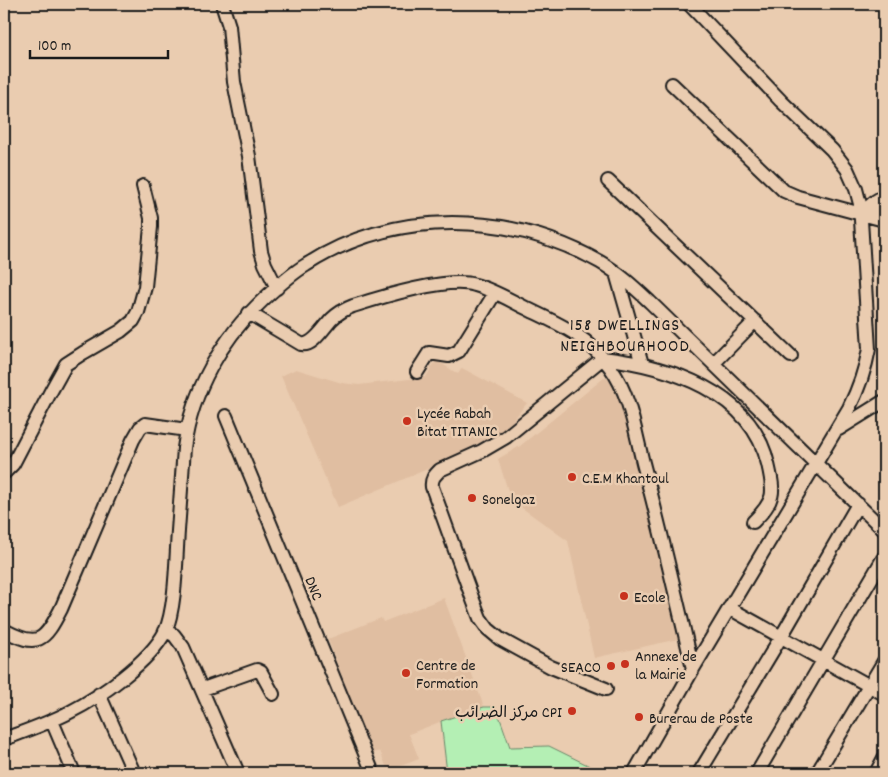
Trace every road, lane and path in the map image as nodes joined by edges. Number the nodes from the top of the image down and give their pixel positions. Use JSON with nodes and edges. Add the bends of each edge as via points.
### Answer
{"nodes":[{"id":1,"x":222,"y":4,"type":"edge"},
{"id":2,"x":688,"y":4,"type":"edge"},
{"id":3,"x":672,"y":84,"type":"dead end"},
{"id":4,"x":608,"y":181,"type":"dead end"},
{"id":5,"x":143,"y":186,"type":"dead end"},
{"id":6,"x":884,"y":196,"type":"edge"},
{"id":7,"x":884,"y":208,"type":"edge"},
{"id":8,"x":860,"y":214,"type":"junction"},
{"id":9,"x":884,"y":220,"type":"edge"},
{"id":10,"x":616,"y":274,"type":"junction"},
{"id":11,"x":276,"y":288,"type":"junction"},
{"id":12,"x":495,"y":293,"type":"junction"},
{"id":13,"x":249,"y":313,"type":"junction"},
{"id":14,"x":755,"y":321,"type":"junction"},
{"id":15,"x":791,"y":356,"type":"dead end"},
{"id":16,"x":602,"y":358,"type":"junction"},
{"id":17,"x":714,"y":363,"type":"junction"},
{"id":18,"x":642,"y":364,"type":"junction"},
{"id":19,"x":417,"y":372,"type":"dead end"},
{"id":20,"x":884,"y":401,"type":"edge"},
{"id":21,"x":226,"y":416,"type":"dead end"},
{"id":22,"x":186,"y":430,"type":"junction"},
{"id":23,"x":837,"y":431,"type":"junction"},
{"id":24,"x":816,"y":462,"type":"junction"},
{"id":25,"x":4,"y":473,"type":"edge"},
{"id":26,"x":858,"y":504,"type":"junction"},
{"id":27,"x":753,"y":522,"type":"dead end"},
{"id":28,"x":884,"y":530,"type":"edge"},
{"id":29,"x":884,"y":557,"type":"edge"},
{"id":30,"x":729,"y":608,"type":"junction"},
{"id":31,"x":4,"y":630,"type":"edge"},
{"id":32,"x":165,"y":630,"type":"junction"},
{"id":33,"x":781,"y":637,"type":"junction"},
{"id":34,"x":823,"y":661,"type":"junction"},
{"id":35,"x":884,"y":661,"type":"edge"},
{"id":36,"x":693,"y":670,"type":"junction"},
{"id":37,"x":869,"y":685,"type":"junction"},
{"id":38,"x":203,"y":689,"type":"junction"},
{"id":39,"x":606,"y":689,"type":"dead end"},
{"id":40,"x":99,"y":694,"type":"junction"},
{"id":41,"x":273,"y":694,"type":"dead end"},
{"id":42,"x":884,"y":694,"type":"edge"},
{"id":43,"x":52,"y":721,"type":"junction"},
{"id":44,"x":4,"y":739,"type":"edge"},
{"id":45,"x":884,"y":758,"type":"edge"},
{"id":46,"x":74,"y":773,"type":"edge"},
{"id":47,"x":134,"y":773,"type":"edge"},
{"id":48,"x":238,"y":773,"type":"edge"},
{"id":49,"x":373,"y":773,"type":"edge"},
{"id":50,"x":634,"y":773,"type":"edge"},
{"id":51,"x":699,"y":773,"type":"edge"},
{"id":52,"x":757,"y":773,"type":"edge"},
{"id":53,"x":817,"y":773,"type":"edge"},
{"id":54,"x":876,"y":773,"type":"edge"}],
"edges":[{"from":1,"to":11,"type":"street","via":[[229,26],[234,82],[252,174],[261,250]]},
{"from":2,"to":8,"type":"street","via":[[832,150],[847,169],[856,189]]},
{"from":3,"to":8,"type":"street","via":[[784,191]]},
{"from":4,"to":14,"type":"street"},
{"from":5,"to":25,"type":"street","via":[[151,227],[145,287],[138,312],[128,326],[66,364],[13,464]]},
{"from":6,"to":8,"type":"street"},
{"from":7,"to":8,"type":"street"},
{"from":8,"to":9,"type":"street"},
{"from":8,"to":23,"type":"street","via":[[869,349],[859,388]]},
{"from":10,"to":11,"type":"street","via":[[570,246],[539,235],[480,224],[425,223],[361,237],[305,265]]},
{"from":10,"to":17,"type":"street"},
{"from":10,"to":18,"type":"street"},
{"from":11,"to":13,"type":"street"},
{"from":12,"to":13,"type":"street","via":[[476,284],[453,283],[379,298],[346,308],[306,345]]},
{"from":12,"to":16,"type":"street","via":[[568,329],[584,339]]},
{"from":12,"to":19,"type":"street","via":[[459,351],[449,356],[429,353]]},
{"from":13,"to":22,"type":"street","via":[[209,369]]},
{"from":14,"to":15,"type":"street"},
{"from":14,"to":17,"type":"street"},
{"from":16,"to":18,"type":"street"},
{"from":16,"to":36,"type":"street","via":[[621,386],[629,409]]},
{"from":16,"to":39,"type":"street","via":[[506,436],[440,470],[432,482],[473,600],[486,627],[551,667]]},
{"from":17,"to":24,"type":"street"},
{"from":18,"to":27,"type":"street","via":[[713,391],[752,426],[764,449],[773,487],[768,507]]},
{"from":20,"to":23,"type":"street"},
{"from":21,"to":49,"type":"street","name":"DNC"},
{"from":22,"to":31,"type":"street","via":[[152,424],[140,428],[61,609],[46,634],[30,640]]},
{"from":22,"to":32,"type":"street","via":[[176,568]]},
{"from":23,"to":24,"type":"street"},
{"from":24,"to":26,"type":"street"},
{"from":24,"to":30,"type":"street"},
{"from":26,"to":28,"type":"street"},
{"from":26,"to":33,"type":"street"},
{"from":29,"to":34,"type":"street"},
{"from":30,"to":33,"type":"street"},
{"from":30,"to":36,"type":"street"},
{"from":32,"to":38,"type":"street","via":[[180,641]]},
{"from":32,"to":40,"type":"street","via":[[152,651]]},
{"from":33,"to":34,"type":"street"},
{"from":33,"to":51,"type":"street"},
{"from":34,"to":37,"type":"street"},
{"from":34,"to":52,"type":"street"},
{"from":35,"to":37,"type":"street"},
{"from":36,"to":50,"type":"street"},
{"from":37,"to":42,"type":"street"},
{"from":37,"to":53,"type":"street"},
{"from":38,"to":41,"type":"street","via":[[257,670]]},
{"from":38,"to":48,"type":"street"},
{"from":40,"to":43,"type":"street"},
{"from":40,"to":47,"type":"street"},
{"from":43,"to":44,"type":"street"},
{"from":43,"to":46,"type":"street"},
{"from":45,"to":54,"type":"street"}]}
